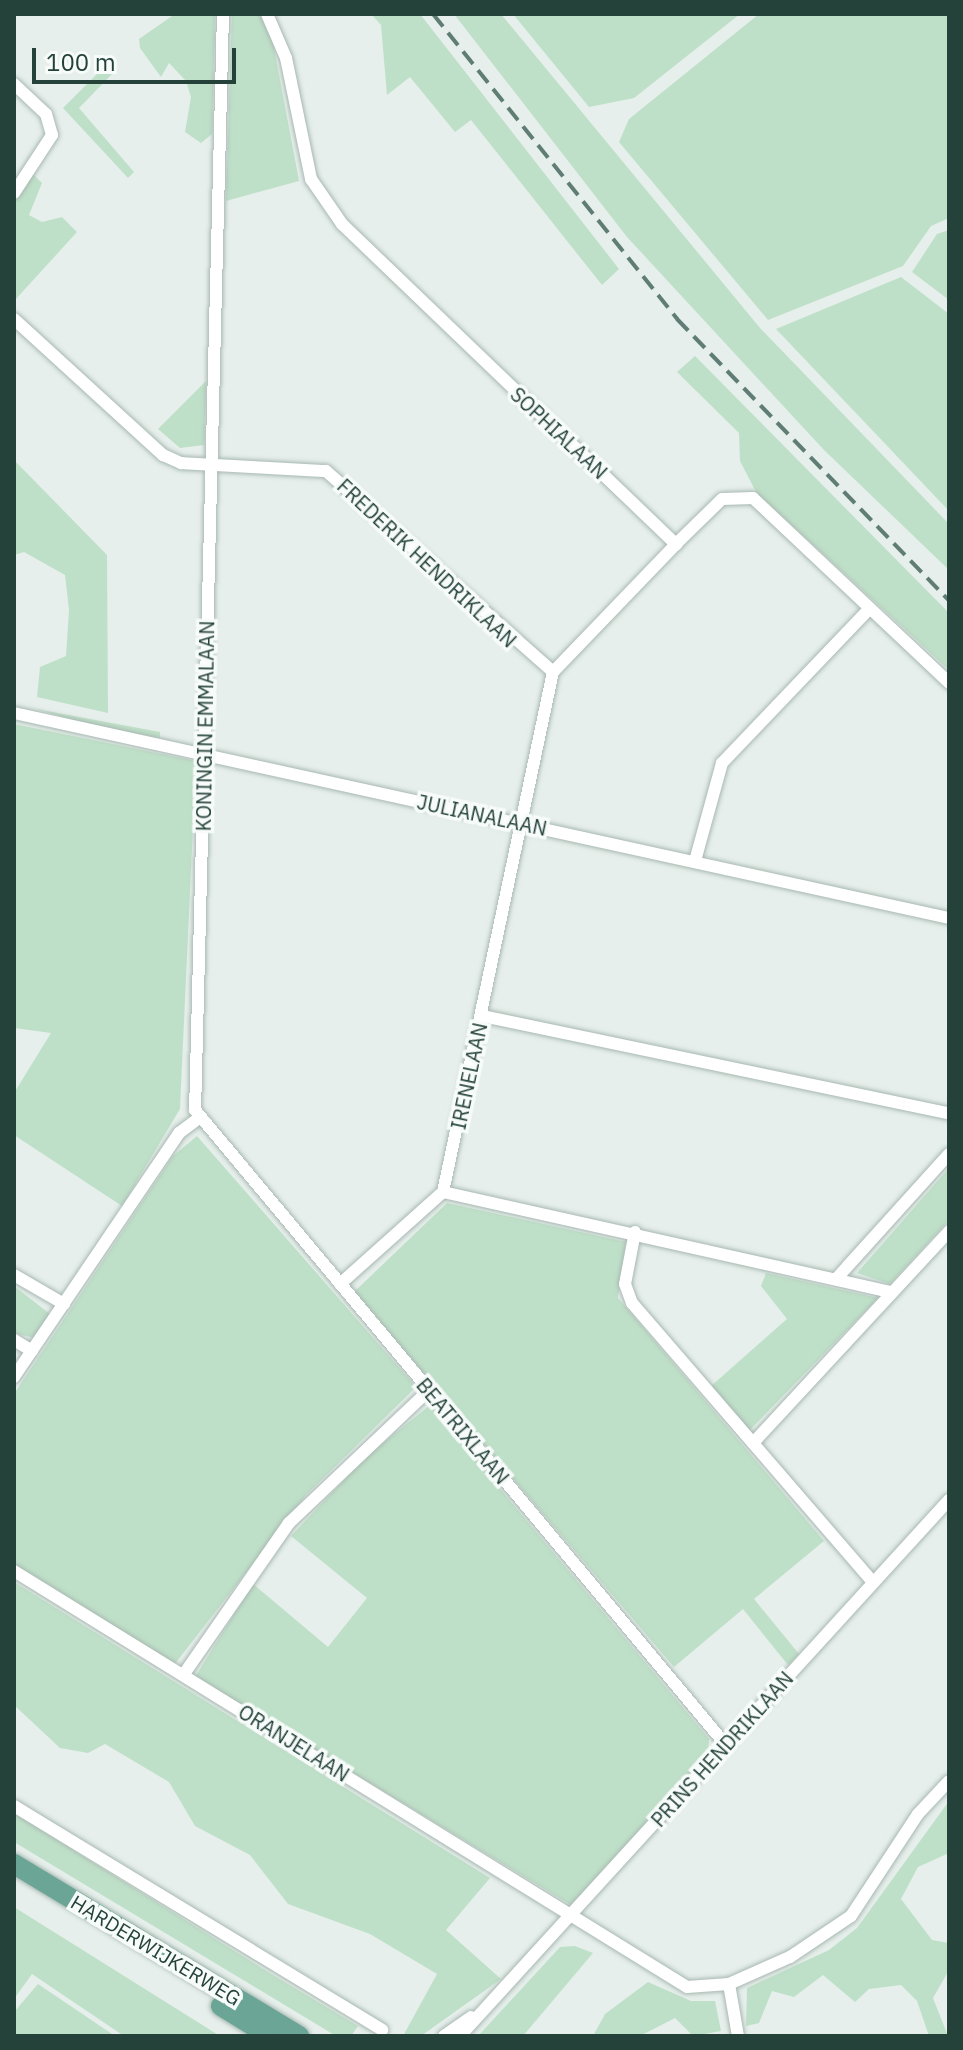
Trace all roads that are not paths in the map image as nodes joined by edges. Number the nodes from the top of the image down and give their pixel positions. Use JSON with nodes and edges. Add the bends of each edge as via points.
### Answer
{"nodes":[{"id":1,"x":223,"y":14,"type":"edge"},
{"id":2,"x":267,"y":14,"type":"edge"},
{"id":3,"x":14,"y":84,"type":"edge"},
{"id":4,"x":14,"y":193,"type":"edge"},
{"id":5,"x":14,"y":319,"type":"edge"},
{"id":6,"x":209,"y":465,"type":"junction"},
{"id":7,"x":676,"y":544,"type":"junction"},
{"id":8,"x":869,"y":609,"type":"junction"},
{"id":9,"x":553,"y":672,"type":"junction"},
{"id":10,"x":949,"y":683,"type":"edge"},
{"id":11,"x":14,"y":713,"type":"edge"},
{"id":12,"x":206,"y":755,"type":"junction"},
{"id":13,"x":523,"y":824,"type":"junction"},
{"id":14,"x":695,"y":861,"type":"junction"},
{"id":15,"x":949,"y":918,"type":"edge"},
{"id":16,"x":483,"y":1016,"type":"junction"},
{"id":17,"x":949,"y":1113,"type":"edge"},
{"id":18,"x":199,"y":1118,"type":"junction"},
{"id":19,"x":949,"y":1154,"type":"edge"},
{"id":20,"x":443,"y":1192,"type":"junction"},
{"id":21,"x":949,"y":1231,"type":"edge"},
{"id":22,"x":635,"y":1232,"type":"junction"},
{"id":23,"x":14,"y":1275,"type":"edge"},
{"id":24,"x":837,"y":1278,"type":"junction"},
{"id":25,"x":340,"y":1284,"type":"junction"},
{"id":26,"x":892,"y":1292,"type":"junction"},
{"id":27,"x":64,"y":1304,"type":"junction"},
{"id":28,"x":14,"y":1340,"type":"edge"},
{"id":29,"x":32,"y":1351,"type":"junction"},
{"id":30,"x":14,"y":1377,"type":"edge"},
{"id":31,"x":429,"y":1390,"type":"junction"},
{"id":32,"x":753,"y":1443,"type":"junction"},
{"id":33,"x":949,"y":1500,"type":"edge"},
{"id":34,"x":14,"y":1571,"type":"edge"},
{"id":35,"x":873,"y":1582,"type":"junction"},
{"id":36,"x":184,"y":1674,"type":"junction"},
{"id":37,"x":726,"y":1745,"type":"junction"},
{"id":38,"x":949,"y":1781,"type":"edge"},
{"id":39,"x":14,"y":1806,"type":"edge"},
{"id":40,"x":14,"y":1864,"type":"edge"},
{"id":41,"x":14,"y":1877,"type":"edge"},
{"id":42,"x":571,"y":1918,"type":"junction"},
{"id":43,"x":729,"y":1984,"type":"junction"},
{"id":44,"x":497,"y":2000,"type":"junction"},
{"id":45,"x":382,"y":2030,"type":"dead end"},
{"id":46,"x":270,"y":2036,"type":"edge"},
{"id":47,"x":299,"y":2036,"type":"edge"},
{"id":48,"x":444,"y":2036,"type":"edge"},
{"id":49,"x":460,"y":2036,"type":"edge"},
{"id":50,"x":738,"y":2036,"type":"edge"}],
"edges":[{"from":1,"to":6,"type":"street","name":"KONINGIN EMMALAAN"},
{"from":2,"to":7,"type":"street","name":"SOPHIALAAN","via":[[286,58],[311,179],[342,224]]},
{"from":3,"to":4,"type":"street","via":[[52,123]]},
{"from":5,"to":6,"type":"street","name":"FREDERIK HENDRIKLAAN","via":[[163,455]]},
{"from":6,"to":9,"type":"street","name":"FREDERIK HENDRIKLAAN","via":[[326,471]]},
{"from":6,"to":12,"type":"street","name":"KONINGIN EMMALAAN"},
{"from":7,"to":8,"type":"street","via":[[722,499],[753,498]]},
{"from":7,"to":9,"type":"street"},
{"from":8,"to":10,"type":"street"},
{"from":8,"to":14,"type":"street","via":[[722,763]]},
{"from":9,"to":13,"type":"street","name":"IRENELAAN"},
{"from":11,"to":12,"type":"street","name":"JULIANALAAN"},
{"from":12,"to":13,"type":"street","name":"JULIANALAAN"},
{"from":12,"to":18,"type":"street","name":"KONINGIN EMMALAAN","via":[[191,1087]]},
{"from":13,"to":14,"type":"street","name":"JULIANALAAN"},
{"from":13,"to":16,"type":"street","name":"IRENELAAN"},
{"from":14,"to":15,"type":"street","name":"JULIANALAAN"},
{"from":16,"to":17,"type":"street"},
{"from":16,"to":20,"type":"street","name":"IRENELAAN"},
{"from":18,"to":25,"type":"street","name":"BEATRIXLAAN"},
{"from":18,"to":27,"type":"street","via":[[179,1133]]},
{"from":19,"to":24,"type":"street"},
{"from":20,"to":22,"type":"street"},
{"from":20,"to":25,"type":"street"},
{"from":21,"to":26,"type":"street"},
{"from":22,"to":24,"type":"street"},
{"from":22,"to":32,"type":"street","via":[[625,1284],[632,1303]]},
{"from":23,"to":27,"type":"street"},
{"from":24,"to":26,"type":"street"},
{"from":25,"to":31,"type":"street","name":"BEATRIXLAAN"},
{"from":26,"to":32,"type":"street"},
{"from":27,"to":29,"type":"street"},
{"from":28,"to":29,"type":"street"},
{"from":29,"to":30,"type":"street"},
{"from":31,"to":36,"type":"street","via":[[289,1523]]},
{"from":31,"to":37,"type":"street","name":"BEATRIXLAAN"},
{"from":32,"to":35,"type":"street"},
{"from":33,"to":35,"type":"street","name":"PRINS HENDRIKLAAN"},
{"from":34,"to":36,"type":"street","name":"ORANJELAAN"},
{"from":35,"to":37,"type":"street","name":"PRINS HENDRIKLAAN"},
{"from":36,"to":42,"type":"street","name":"ORANJELAAN"},
{"from":37,"to":42,"type":"street","name":"PRINS HENDRIKLAAN"},
{"from":38,"to":43,"type":"street","via":[[918,1814],[851,1916],[790,1957]]},
{"from":39,"to":45,"type":"street"},
{"from":40,"to":47,"type":"main road","name":"HARDERWIJKERWEG"},
{"from":41,"to":46,"type":"main road","name":"HARDERWIJKERWEG"},
{"from":42,"to":43,"type":"street","name":"ORANJELAAN","via":[[673,1983]]},
{"from":42,"to":44,"type":"street","name":"PRINS HENDRIKLAAN"},
{"from":43,"to":50,"type":"street"},
{"from":44,"to":48,"type":"street","name":"PRINS HENDRIKLAAN"},
{"from":44,"to":49,"type":"street","name":"PRINS HENDRIKLAAN"}]}
